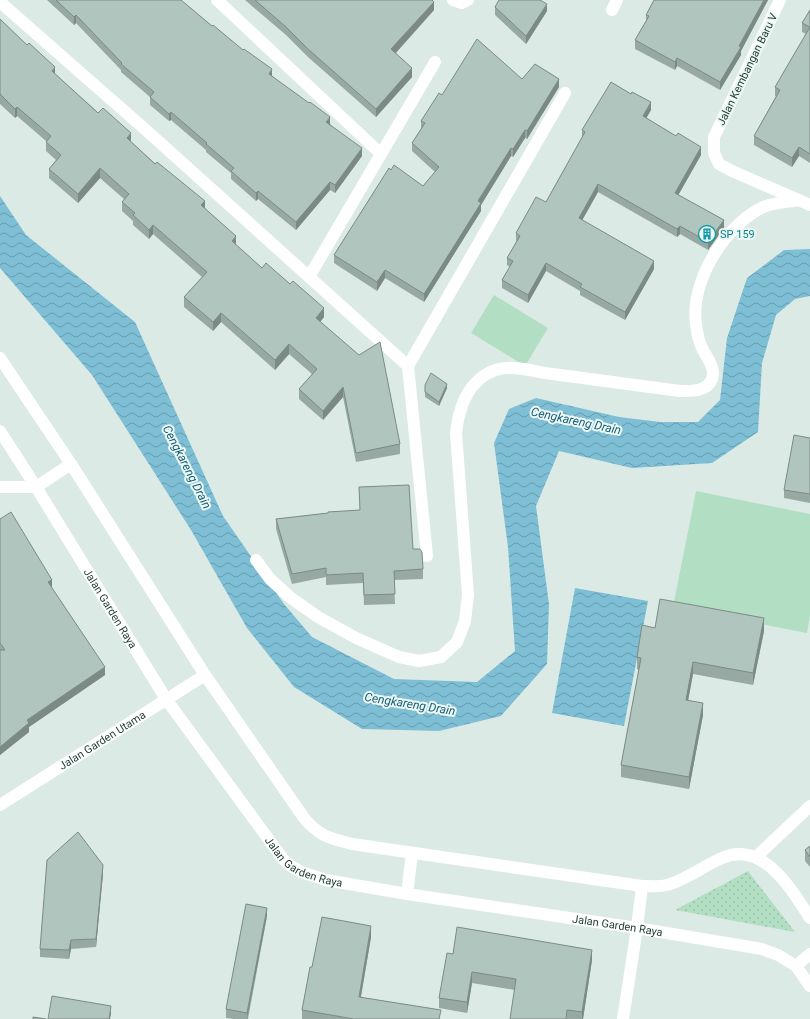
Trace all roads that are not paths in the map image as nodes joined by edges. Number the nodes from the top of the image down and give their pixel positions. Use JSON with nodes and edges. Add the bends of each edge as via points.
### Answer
{"nodes":[{"id":1,"x":217,"y":0,"type":"edge"},
{"id":2,"x":453,"y":0,"type":"edge"},
{"id":3,"x":468,"y":0,"type":"edge"},
{"id":4,"x":780,"y":0,"type":"edge"},
{"id":5,"x":0,"y":2,"type":"edge"},
{"id":6,"x":435,"y":62,"type":"dead end"},
{"id":7,"x":564,"y":93,"type":"dead end"},
{"id":8,"x":382,"y":154,"type":"junction"},
{"id":9,"x":798,"y":200,"type":"junction"},
{"id":10,"x":810,"y":205,"type":"edge"},
{"id":11,"x":309,"y":277,"type":"junction"},
{"id":12,"x":0,"y":360,"type":"edge"},
{"id":13,"x":408,"y":366,"type":"junction"},
{"id":14,"x":0,"y":431,"type":"edge"},
{"id":15,"x":71,"y":464,"type":"junction"},
{"id":16,"x":0,"y":487,"type":"edge"},
{"id":17,"x":36,"y":487,"type":"junction"},
{"id":18,"x":427,"y":556,"type":"dead end"},
{"id":19,"x":256,"y":560,"type":"dead end"},
{"id":20,"x":205,"y":675,"type":"junction"},
{"id":21,"x":166,"y":699,"type":"junction"},
{"id":22,"x":0,"y":805,"type":"edge"},
{"id":23,"x":810,"y":806,"type":"edge"},
{"id":24,"x":412,"y":853,"type":"junction"},
{"id":25,"x":756,"y":857,"type":"junction"},
{"id":26,"x":642,"y":886,"type":"junction"},
{"id":27,"x":407,"y":894,"type":"junction"},
{"id":28,"x":810,"y":918,"type":"edge"},
{"id":29,"x":637,"y":928,"type":"junction"},
{"id":30,"x":810,"y":954,"type":"edge"},
{"id":31,"x":796,"y":966,"type":"junction"},
{"id":32,"x":810,"y":986,"type":"edge"},
{"id":33,"x":623,"y":1019,"type":"edge"}],
"edges":[{"from":1,"to":8,"type":"street"},
{"from":2,"to":3,"type":"street","via":[[462,3]]},
{"from":4,"to":9,"type":"street","name":"Jalan Kembangan Baru V","via":[[714,137],[714,153],[719,164]]},
{"from":5,"to":11,"type":"street"},
{"from":6,"to":8,"type":"street"},
{"from":7,"to":13,"type":"street"},
{"from":8,"to":11,"type":"street"},
{"from":9,"to":10,"type":"street"},
{"from":9,"to":19,"type":"street","via":[[764,207],[740,223],[721,245],[705,270],[696,296],[696,325],[713,372],[707,386],[700,390],[680,391],[506,368],[491,370],[474,385],[461,408],[456,433],[468,595],[465,621],[457,642],[441,657],[419,661],[399,657],[356,638],[318,617],[291,598],[270,579]]},
{"from":11,"to":13,"type":"street"},
{"from":12,"to":15,"type":"street"},
{"from":13,"to":18,"type":"street"},
{"from":14,"to":17,"type":"street","name":"Jalan Garden Raya"},
{"from":15,"to":17,"type":"street"},
{"from":15,"to":20,"type":"street"},
{"from":16,"to":17,"type":"street"},
{"from":17,"to":21,"type":"street","name":"Jalan Garden Raya"},
{"from":20,"to":21,"type":"street","name":"Jalan Garden Utama"},
{"from":20,"to":24,"type":"street","via":[[313,829],[333,840]]},
{"from":21,"to":22,"type":"street","name":"Jalan Garden Utama"},
{"from":21,"to":27,"type":"street","name":"Jalan Garden Raya","via":[[283,859],[301,872],[326,880]]},
{"from":23,"to":25,"type":"street"},
{"from":24,"to":26,"type":"street"},
{"from":24,"to":27,"type":"street"},
{"from":25,"to":26,"type":"street","via":[[742,853],[723,857],[666,886]]},
{"from":25,"to":28,"type":"street","via":[[787,883]]},
{"from":26,"to":29,"type":"street"},
{"from":27,"to":29,"type":"street","name":"Jalan Garden Raya"},
{"from":29,"to":31,"type":"street","name":"Jalan Garden Raya","via":[[762,949]]},
{"from":29,"to":33,"type":"street"},
{"from":30,"to":31,"type":"street"},
{"from":31,"to":32,"type":"street","name":"Jalan Garden Raya"}]}
